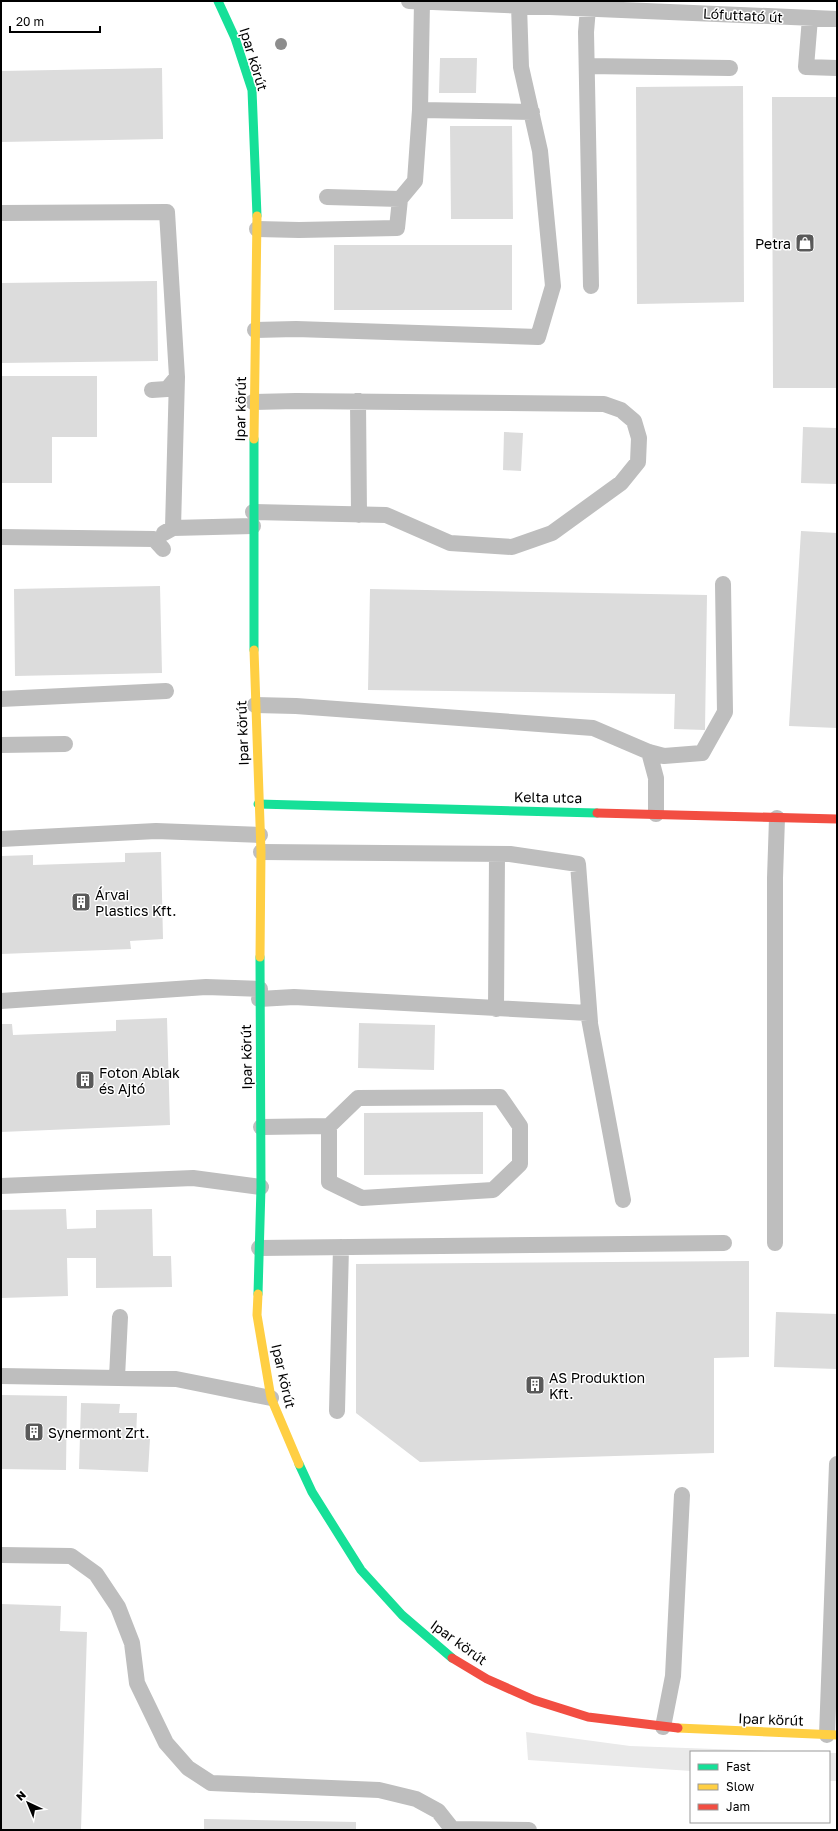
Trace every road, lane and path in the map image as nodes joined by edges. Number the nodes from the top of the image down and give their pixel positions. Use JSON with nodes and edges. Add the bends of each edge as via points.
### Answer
{"nodes":[{"id":1,"x":218,"y":1,"type":"edge"},
{"id":2,"x":416,"y":1,"type":"edge"},
{"id":3,"x":519,"y":5,"type":"junction"},
{"id":4,"x":588,"y":8,"type":"junction"},
{"id":5,"x":810,"y":18,"type":"junction"},
{"id":6,"x":837,"y":19,"type":"edge"},
{"id":7,"x":587,"y":66,"type":"junction"},
{"id":8,"x":730,"y":68,"type":"dead end"},
{"id":9,"x":837,"y":68,"type":"edge"},
{"id":10,"x":420,"y":110,"type":"junction"},
{"id":11,"x":532,"y":112,"type":"junction"},
{"id":12,"x":327,"y":197,"type":"dead end"},
{"id":13,"x":400,"y":200,"type":"junction"},
{"id":14,"x":1,"y":213,"type":"edge"},
{"id":15,"x":257,"y":229,"type":"junction"},
{"id":16,"x":591,"y":286,"type":"dead end"},
{"id":17,"x":255,"y":330,"type":"junction"},
{"id":18,"x":177,"y":377,"type":"junction"},
{"id":19,"x":152,"y":390,"type":"dead end"},
{"id":20,"x":358,"y":401,"type":"junction"},
{"id":21,"x":254,"y":402,"type":"junction"},
{"id":22,"x":360,"y":515,"type":"junction"},
{"id":23,"x":253,"y":519,"type":"junction"},
{"id":24,"x":173,"y":528,"type":"junction"},
{"id":25,"x":1,"y":537,"type":"edge"},
{"id":26,"x":723,"y":584,"type":"dead end"},
{"id":27,"x":166,"y":691,"type":"dead end"},
{"id":28,"x":1,"y":698,"type":"edge"},
{"id":29,"x":254,"y":705,"type":"junction"},
{"id":30,"x":65,"y":744,"type":"dead end"},
{"id":31,"x":1,"y":745,"type":"edge"},
{"id":32,"x":649,"y":752,"type":"junction"},
{"id":33,"x":258,"y":804,"type":"junction"},
{"id":34,"x":656,"y":814,"type":"junction"},
{"id":35,"x":777,"y":818,"type":"junction"},
{"id":36,"x":837,"y":819,"type":"edge"},
{"id":37,"x":260,"y":835,"type":"junction"},
{"id":38,"x":1,"y":840,"type":"edge"},
{"id":39,"x":261,"y":852,"type":"junction"},
{"id":40,"x":497,"y":854,"type":"junction"},
{"id":41,"x":259,"y":994,"type":"junction"},
{"id":42,"x":1,"y":1001,"type":"edge"},
{"id":43,"x":496,"y":1009,"type":"junction"},
{"id":44,"x":590,"y":1024,"type":"junction"},
{"id":45,"x":328,"y":1126,"type":"junction"},
{"id":46,"x":261,"y":1127,"type":"junction"},
{"id":47,"x":1,"y":1186,"type":"edge"},
{"id":48,"x":261,"y":1187,"type":"junction"},
{"id":49,"x":623,"y":1200,"type":"dead end"},
{"id":50,"x":724,"y":1242,"type":"dead end"},
{"id":51,"x":775,"y":1243,"type":"dead end"},
{"id":52,"x":341,"y":1247,"type":"junction"},
{"id":53,"x":259,"y":1248,"type":"junction"},
{"id":54,"x":120,"y":1317,"type":"dead end"},
{"id":55,"x":1,"y":1376,"type":"edge"},
{"id":56,"x":117,"y":1377,"type":"junction"},
{"id":57,"x":271,"y":1398,"type":"junction"},
{"id":58,"x":337,"y":1411,"type":"dead end"},
{"id":59,"x":837,"y":1464,"type":"edge"},
{"id":60,"x":682,"y":1495,"type":"dead end"},
{"id":61,"x":1,"y":1555,"type":"edge"},
{"id":62,"x":833,"y":1654,"type":"edge"},
{"id":63,"x":663,"y":1727,"type":"junction"},
{"id":64,"x":832,"y":1735,"type":"edge"},
{"id":65,"x":453,"y":1829,"type":"edge"},
{"id":66,"x":529,"y":1830,"type":"edge"}],
"edges":[{"from":1,"to":15,"type":"street","name":"Ipar körút","via":[[235,38],[252,90]]},
{"from":2,"to":3,"type":"lane","name":"Lófuttató út"},
{"from":2,"to":10,"type":"lane"},
{"from":3,"to":4,"type":"lane","name":"Lófuttató út"},
{"from":3,"to":11,"type":"lane","via":[[521,67]]},
{"from":4,"to":5,"type":"lane","name":"Lófuttató út"},
{"from":4,"to":7,"type":"lane"},
{"from":5,"to":6,"type":"lane","name":"Lófuttató út"},
{"from":5,"to":9,"type":"lane","via":[[806,67]]},
{"from":7,"to":8,"type":"lane"},
{"from":7,"to":16,"type":"lane"},
{"from":10,"to":11,"type":"lane"},
{"from":10,"to":13,"type":"lane","via":[[415,180]]},
{"from":11,"to":17,"type":"lane","via":[[540,151],[553,286],[538,337]]},
{"from":12,"to":13,"type":"lane"},
{"from":13,"to":15,"type":"lane","via":[[397,228]]},
{"from":14,"to":18,"type":"lane","via":[[167,212]]},
{"from":15,"to":17,"type":"street","name":"Ipar körút"},
{"from":17,"to":21,"type":"street","name":"Ipar körút"},
{"from":18,"to":19,"type":"lane","via":[[167,389]]},
{"from":18,"to":24,"type":"lane"},
{"from":20,"to":21,"type":"lane"},
{"from":20,"to":22,"type":"lane"},
{"from":20,"to":22,"type":"lane","via":[[604,404],[621,410],[634,421],[639,438],[638,462],[621,483],[552,533],[512,548],[450,543],[386,515]]},
{"from":21,"to":23,"type":"street","name":"Ipar körút"},
{"from":22,"to":23,"type":"lane"},
{"from":23,"to":24,"type":"lane"},
{"from":23,"to":29,"type":"street","name":"Ipar körút"},
{"from":24,"to":25,"type":"lane","via":[[158,544]]},
{"from":26,"to":32,"type":"lane","via":[[725,712],[702,753],[664,756]]},
{"from":27,"to":28,"type":"lane"},
{"from":29,"to":32,"type":"lane","via":[[592,728]]},
{"from":29,"to":33,"type":"street","name":"Ipar körút"},
{"from":30,"to":31,"type":"lane"},
{"from":32,"to":34,"type":"lane","via":[[656,778]]},
{"from":33,"to":34,"type":"street","name":"Kelta utca"},
{"from":33,"to":37,"type":"street","name":"Ipar körút"},
{"from":34,"to":35,"type":"street","name":"Kelta utca"},
{"from":35,"to":36,"type":"street","name":"Kelta utca"},
{"from":35,"to":51,"type":"lane"},
{"from":37,"to":38,"type":"lane","via":[[156,831]]},
{"from":37,"to":39,"type":"street","name":"Ipar körút"},
{"from":39,"to":40,"type":"lane"},
{"from":39,"to":41,"type":"street","name":"Ipar körút"},
{"from":40,"to":43,"type":"lane"},
{"from":40,"to":44,"type":"lane","via":[[578,864]]},
{"from":41,"to":42,"type":"lane","via":[[206,987]]},
{"from":41,"to":43,"type":"lane"},
{"from":41,"to":46,"type":"street","name":"Ipar körút"},
{"from":43,"to":44,"type":"lane","via":[[588,1013]]},
{"from":44,"to":49,"type":"lane"},
{"from":45,"to":45,"type":"lane","via":[[358,1098],[500,1097],[520,1126],[520,1164],[493,1190],[362,1198],[329,1182]]},
{"from":45,"to":46,"type":"lane"},
{"from":46,"to":48,"type":"street","name":"Ipar körút"},
{"from":47,"to":48,"type":"lane","via":[[193,1178]]},
{"from":48,"to":53,"type":"street","name":"Ipar körút"},
{"from":50,"to":52,"type":"lane"},
{"from":52,"to":53,"type":"lane"},
{"from":52,"to":58,"type":"lane"},
{"from":53,"to":57,"type":"street","name":"Ipar körút","via":[[258,1315]]},
{"from":54,"to":56,"type":"lane"},
{"from":55,"to":56,"type":"lane"},
{"from":56,"to":57,"type":"lane","via":[[176,1379]]},
{"from":57,"to":63,"type":"street","name":"Ipar körút","via":[[286,1438],[312,1492],[361,1570],[402,1615],[445,1653],[487,1679],[534,1700],[588,1717]]},
{"from":59,"to":62,"type":"lane"},
{"from":60,"to":63,"type":"lane","via":[[673,1676]]},
{"from":61,"to":65,"type":"lane","via":[[71,1556],[96,1574],[118,1607],[132,1643],[137,1683],[166,1743],[188,1768],[211,1782],[379,1790],[416,1799],[438,1811]]},
{"from":62,"to":64,"type":"lane"},
{"from":63,"to":64,"type":"street","name":"Ipar körút"},
{"from":65,"to":66,"type":"lane"}]}
